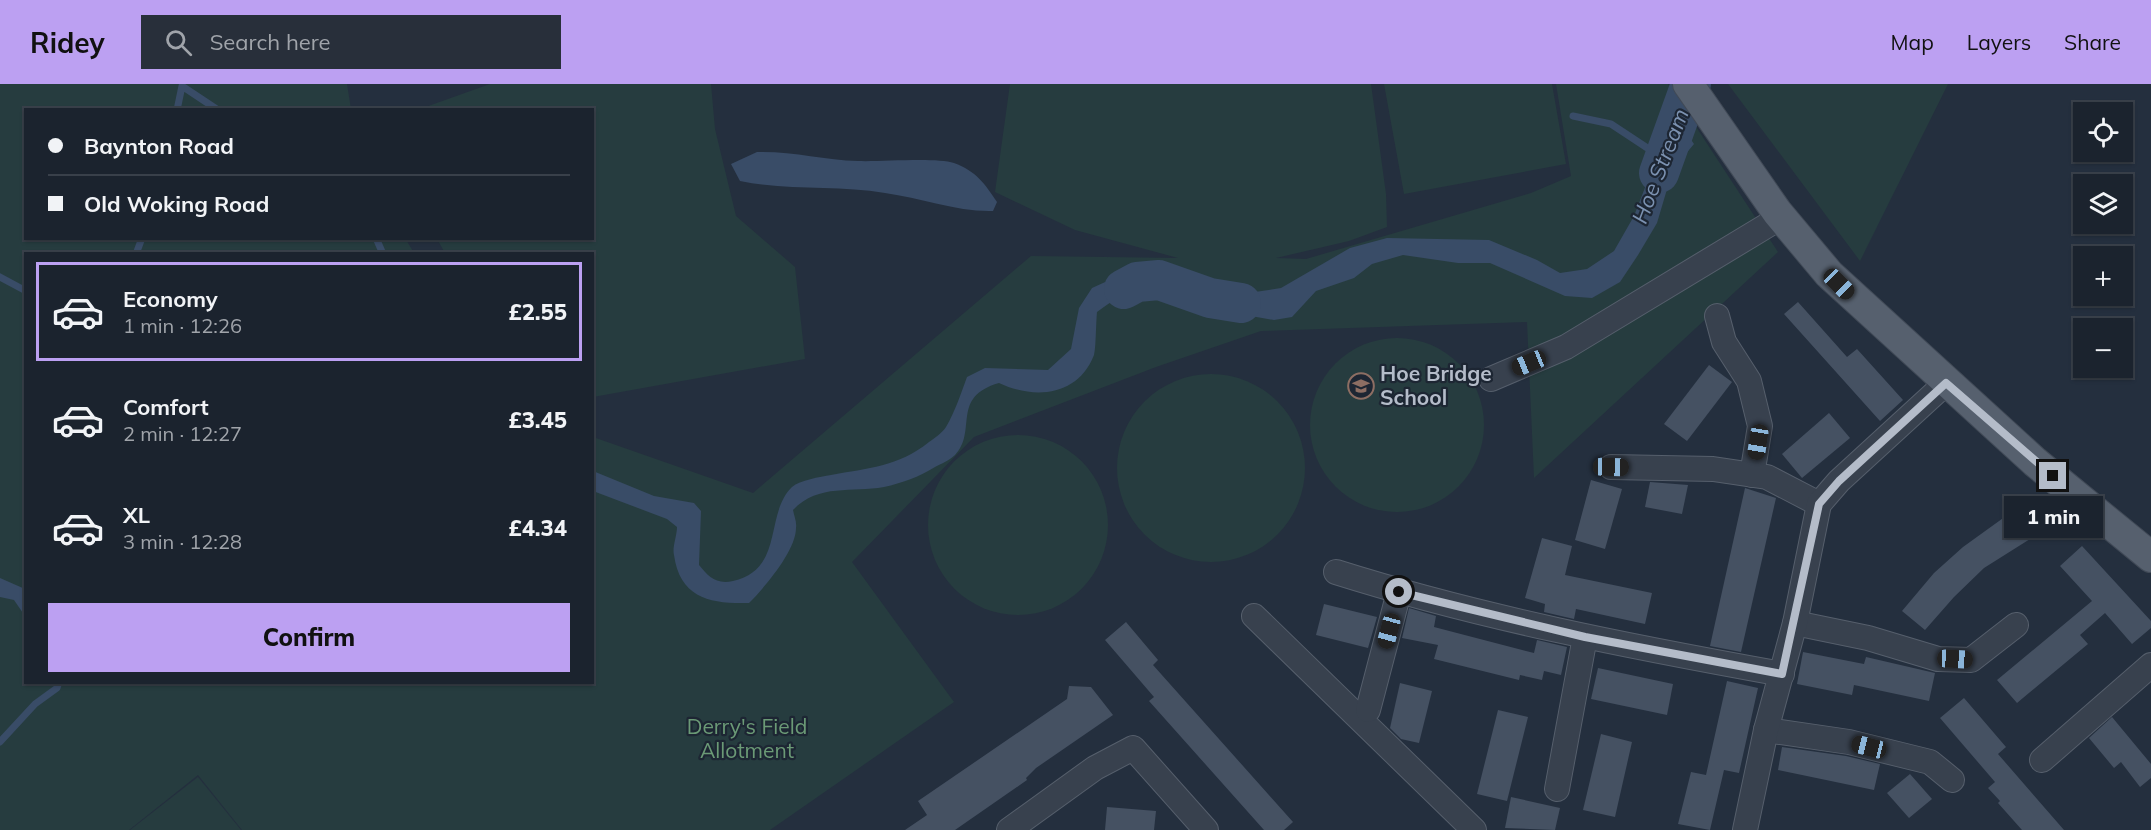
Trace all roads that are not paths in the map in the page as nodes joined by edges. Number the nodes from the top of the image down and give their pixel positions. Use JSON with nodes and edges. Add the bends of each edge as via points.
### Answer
{"nodes":[{"id":1,"x":1688,"y":84,"type":"edge"},
{"id":2,"x":1781,"y":217,"type":"junction"},
{"id":3,"x":1716,"y":316,"type":"dead end"},
{"id":4,"x":1491,"y":378,"type":"dead end"},
{"id":5,"x":1946,"y":383,"type":"junction"},
{"id":6,"x":1611,"y":467,"type":"dead end"},
{"id":7,"x":1752,"y":475,"type":"junction"},
{"id":8,"x":1819,"y":504,"type":"junction"},
{"id":9,"x":2151,"y":556,"type":"edge"},
{"id":10,"x":1336,"y":572,"type":"dead end"},
{"id":11,"x":1399,"y":592,"type":"junction"},
{"id":12,"x":1254,"y":616,"type":"dead end"},
{"id":13,"x":1795,"y":623,"type":"junction"},
{"id":14,"x":2016,"y":625,"type":"dead end"},
{"id":15,"x":1585,"y":637,"type":"junction"},
{"id":16,"x":2151,"y":665,"type":"edge"},
{"id":17,"x":1782,"y":674,"type":"junction"},
{"id":18,"x":1368,"y":710,"type":"dead end"},
{"id":19,"x":1766,"y":730,"type":"junction"},
{"id":20,"x":2042,"y":760,"type":"dead end"},
{"id":21,"x":1952,"y":780,"type":"dead end"},
{"id":22,"x":1557,"y":789,"type":"dead end"},
{"id":23,"x":1010,"y":830,"type":"edge"},
{"id":24,"x":1206,"y":830,"type":"edge"},
{"id":25,"x":1474,"y":830,"type":"edge"},
{"id":26,"x":1745,"y":830,"type":"edge"}],
"edges":[{"from":1,"to":2,"type":"main road"},
{"from":2,"to":4,"type":"street","via":[[1566,347]]},
{"from":2,"to":5,"type":"main road","via":[[1829,274]]},
{"from":3,"to":7,"type":"street","via":[[1724,342],[1749,381],[1760,426]]},
{"from":5,"to":8,"type":"street"},
{"from":5,"to":9,"type":"main road"},
{"from":6,"to":7,"type":"street","via":[[1713,469]]},
{"from":7,"to":8,"type":"street","via":[[1767,477]]},
{"from":8,"to":13,"type":"street"},
{"from":10,"to":11,"type":"street"},
{"from":11,"to":15,"type":"street"},
{"from":11,"to":18,"type":"street"},
{"from":12,"to":25,"type":"street"},
{"from":13,"to":14,"type":"street","via":[[1938,658],[1971,660]]},
{"from":13,"to":17,"type":"street"},
{"from":15,"to":17,"type":"street"},
{"from":15,"to":22,"type":"street"},
{"from":16,"to":20,"type":"street"},
{"from":17,"to":19,"type":"street"},
{"from":19,"to":21,"type":"street","via":[[1849,742],[1930,762]]},
{"from":19,"to":26,"type":"street"},
{"from":23,"to":24,"type":"street","via":[[1095,768],[1133,748]]}]}
